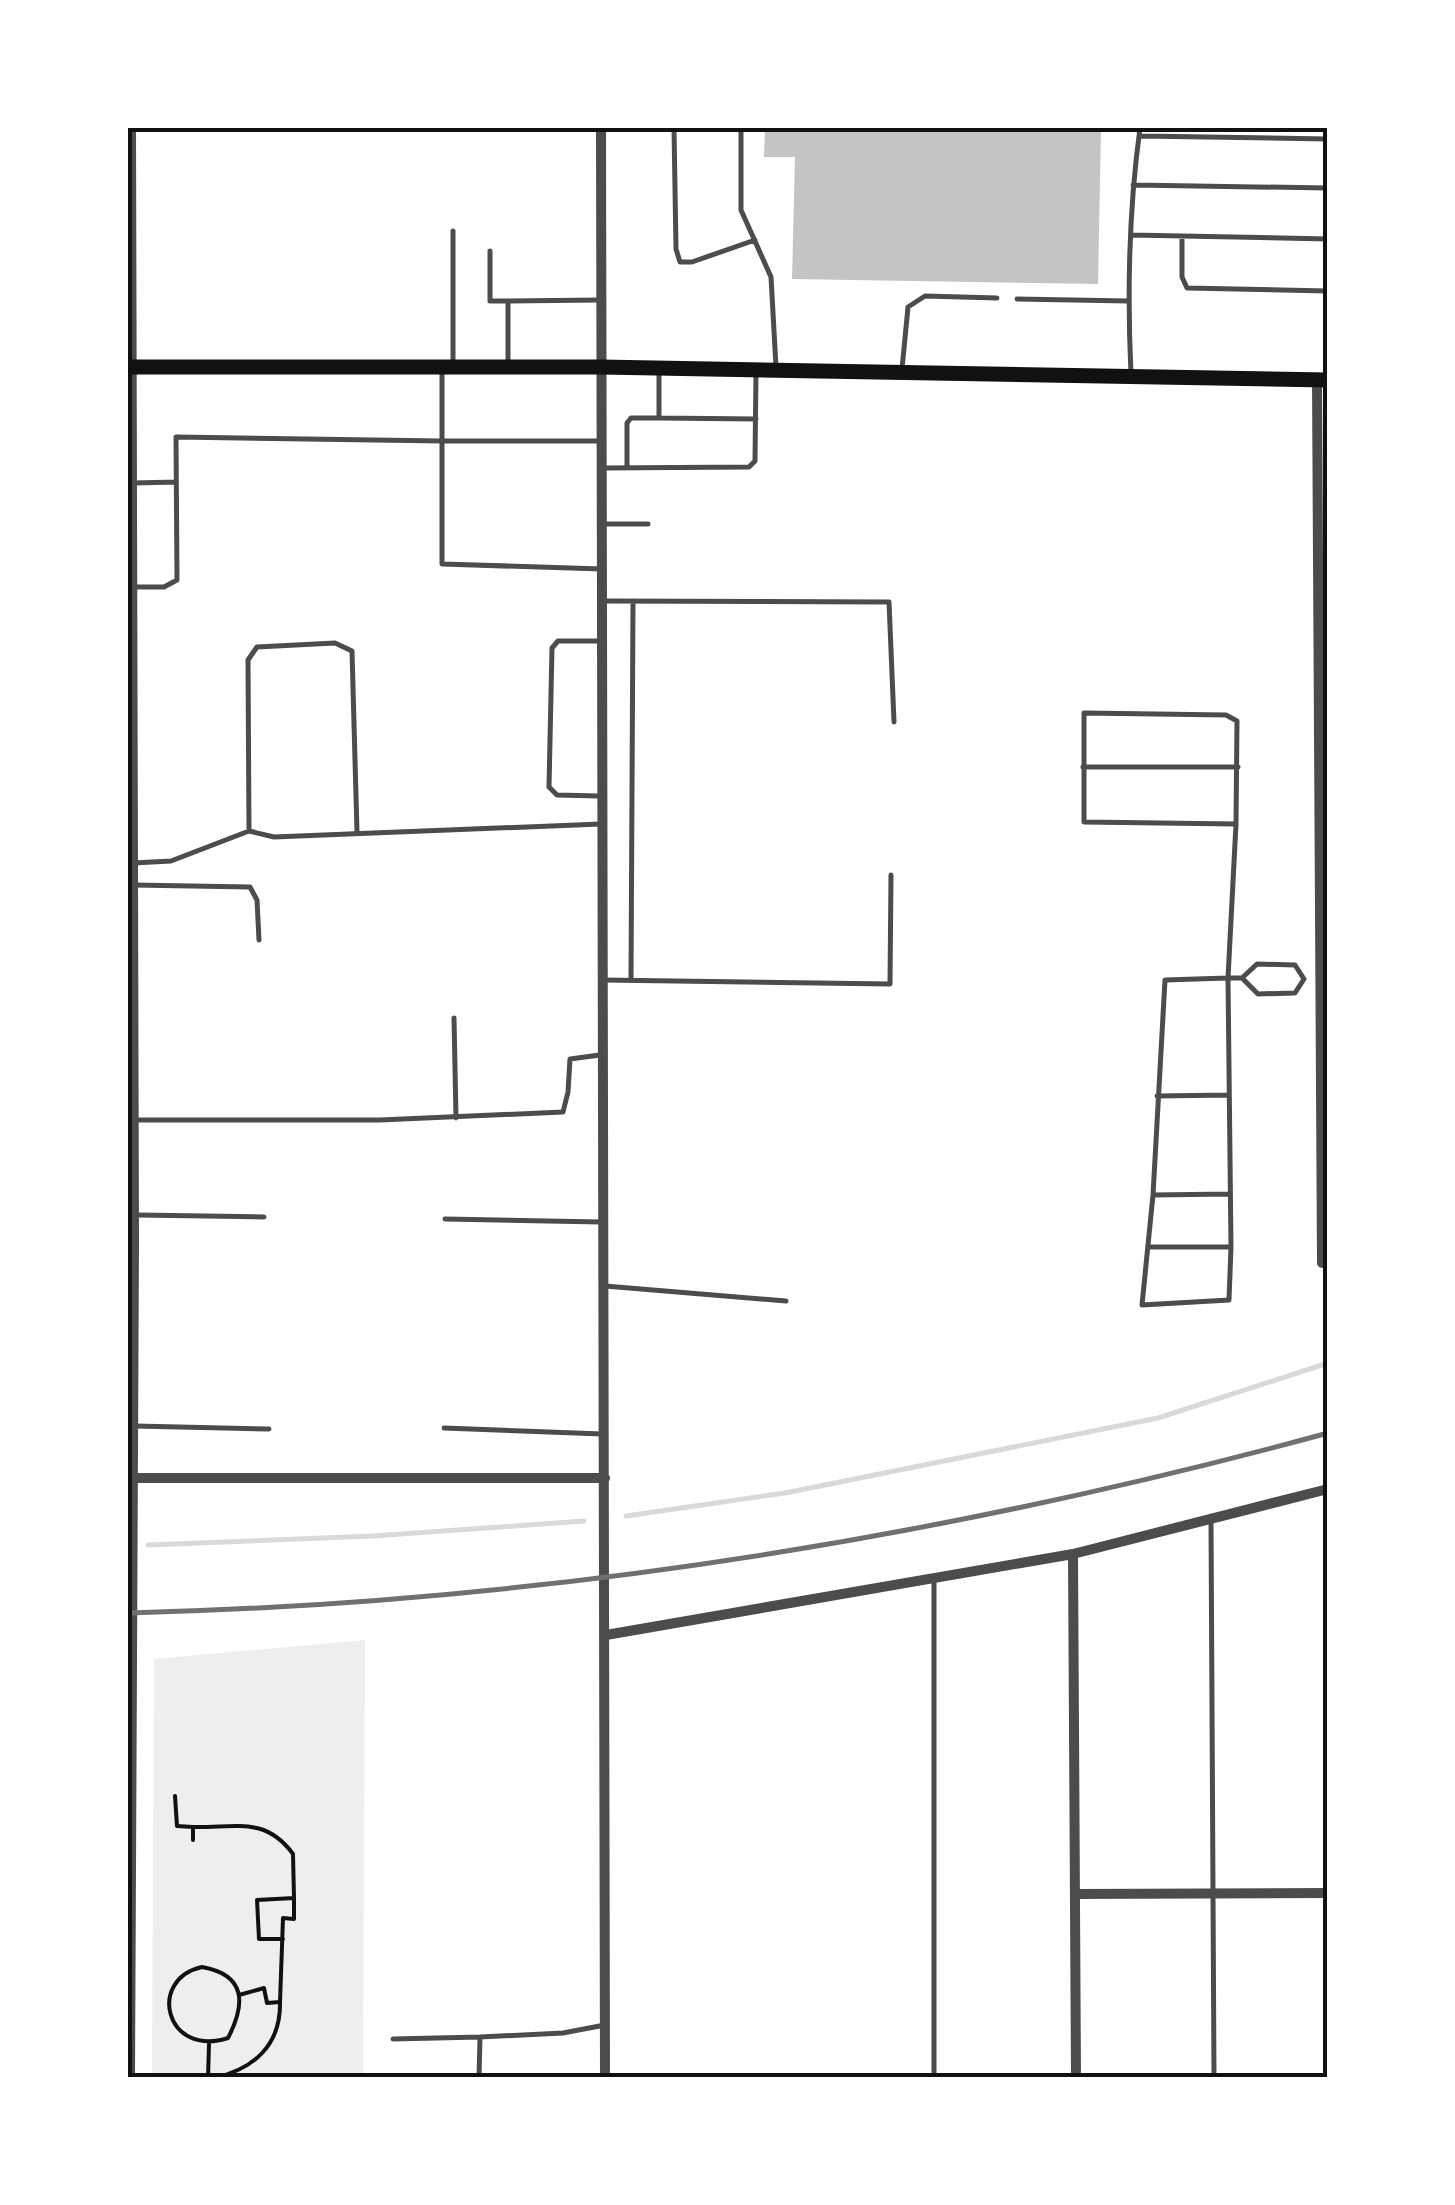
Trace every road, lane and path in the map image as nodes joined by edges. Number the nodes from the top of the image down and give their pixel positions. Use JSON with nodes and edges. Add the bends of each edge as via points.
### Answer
{"nodes":[{"id":1,"x":131,"y":128,"type":"edge"},
{"id":2,"x":601,"y":128,"type":"edge"},
{"id":3,"x":674,"y":128,"type":"edge"},
{"id":4,"x":741,"y":128,"type":"edge"},
{"id":5,"x":1140,"y":128,"type":"edge"},
{"id":6,"x":1139,"y":136,"type":"junction"},
{"id":7,"x":1328,"y":138,"type":"edge"},
{"id":8,"x":1133,"y":185,"type":"junction"},
{"id":9,"x":1328,"y":188,"type":"edge"},
{"id":10,"x":453,"y":231,"type":"dead end"},
{"id":11,"x":1131,"y":235,"type":"junction"},
{"id":12,"x":1182,"y":237,"type":"junction"},
{"id":13,"x":1328,"y":239,"type":"edge"},
{"id":14,"x":755,"y":240,"type":"junction"},
{"id":15,"x":490,"y":251,"type":"dead end"},
{"id":16,"x":1328,"y":291,"type":"edge"},
{"id":17,"x":997,"y":298,"type":"dead end"},
{"id":18,"x":1018,"y":299,"type":"dead end"},
{"id":19,"x":600,"y":300,"type":"junction"},
{"id":20,"x":1128,"y":300,"type":"junction"},
{"id":21,"x":508,"y":301,"type":"junction"},
{"id":22,"x":130,"y":366,"type":"edge"},
{"id":23,"x":448,"y":366,"type":"junction"},
{"id":24,"x":508,"y":366,"type":"junction"},
{"id":25,"x":600,"y":366,"type":"junction"},
{"id":26,"x":659,"y":368,"type":"junction"},
{"id":27,"x":756,"y":370,"type":"junction"},
{"id":28,"x":776,"y":370,"type":"junction"},
{"id":29,"x":902,"y":372,"type":"junction"},
{"id":30,"x":1132,"y":376,"type":"junction"},
{"id":31,"x":1322,"y":380,"type":"edge"},
{"id":32,"x":659,"y":418,"type":"junction"},
{"id":33,"x":756,"y":419,"type":"junction"},
{"id":34,"x":442,"y":440,"type":"junction"},
{"id":35,"x":601,"y":442,"type":"junction"},
{"id":36,"x":601,"y":468,"type":"junction"},
{"id":37,"x":627,"y":468,"type":"junction"},
{"id":38,"x":132,"y":482,"type":"junction"},
{"id":39,"x":176,"y":482,"type":"junction"},
{"id":40,"x":601,"y":524,"type":"junction"},
{"id":41,"x":648,"y":524,"type":"dead end"},
{"id":42,"x":602,"y":569,"type":"junction"},
{"id":43,"x":132,"y":587,"type":"junction"},
{"id":44,"x":602,"y":600,"type":"junction"},
{"id":45,"x":632,"y":601,"type":"junction"},
{"id":46,"x":1323,"y":625,"type":"edge"},
{"id":47,"x":602,"y":642,"type":"junction"},
{"id":48,"x":894,"y":722,"type":"dead end"},
{"id":49,"x":1238,"y":767,"type":"junction"},
{"id":50,"x":1083,"y":768,"type":"junction"},
{"id":51,"x":1324,"y":769,"type":"edge"},
{"id":52,"x":602,"y":796,"type":"junction"},
{"id":53,"x":602,"y":824,"type":"junction"},
{"id":54,"x":1236,"y":824,"type":"junction"},
{"id":55,"x":249,"y":831,"type":"junction"},
{"id":56,"x":357,"y":832,"type":"junction"},
{"id":57,"x":1324,"y":837,"type":"edge"},
{"id":58,"x":133,"y":863,"type":"junction"},
{"id":59,"x":891,"y":875,"type":"dead end"},
{"id":60,"x":133,"y":885,"type":"junction"},
{"id":61,"x":259,"y":940,"type":"dead end"},
{"id":62,"x":1228,"y":978,"type":"junction"},
{"id":63,"x":1242,"y":978,"type":"junction"},
{"id":64,"x":1304,"y":979,"type":"junction"},
{"id":65,"x":603,"y":980,"type":"junction"},
{"id":66,"x":631,"y":980,"type":"junction"},
{"id":67,"x":1321,"y":980,"type":"junction"},
{"id":68,"x":454,"y":1018,"type":"dead end"},
{"id":69,"x":604,"y":1055,"type":"junction"},
{"id":70,"x":1228,"y":1095,"type":"junction"},
{"id":71,"x":1157,"y":1096,"type":"junction"},
{"id":72,"x":456,"y":1118,"type":"junction"},
{"id":73,"x":132,"y":1120,"type":"junction"},
{"id":74,"x":1324,"y":1124,"type":"edge"},
{"id":75,"x":1230,"y":1194,"type":"junction"},
{"id":76,"x":1153,"y":1195,"type":"junction"},
{"id":77,"x":134,"y":1215,"type":"junction"},
{"id":78,"x":264,"y":1217,"type":"dead end"},
{"id":79,"x":445,"y":1219,"type":"dead end"},
{"id":80,"x":604,"y":1222,"type":"junction"},
{"id":81,"x":1149,"y":1247,"type":"junction"},
{"id":82,"x":1231,"y":1247,"type":"junction"},
{"id":83,"x":1322,"y":1263,"type":"dead end"},
{"id":84,"x":604,"y":1286,"type":"junction"},
{"id":85,"x":786,"y":1301,"type":"dead end"},
{"id":86,"x":132,"y":1426,"type":"junction"},
{"id":87,"x":444,"y":1428,"type":"dead end"},
{"id":88,"x":269,"y":1429,"type":"dead end"},
{"id":89,"x":605,"y":1434,"type":"junction"},
{"id":90,"x":129,"y":1478,"type":"edge"},
{"id":91,"x":605,"y":1478,"type":"junction"},
{"id":92,"x":1328,"y":1489,"type":"edge"},
{"id":93,"x":1211,"y":1520,"type":"junction"},
{"id":94,"x":1073,"y":1554,"type":"junction"},
{"id":95,"x":934,"y":1578,"type":"junction"},
{"id":96,"x":606,"y":1635,"type":"junction"},
{"id":97,"x":175,"y":1796,"type":"dead end"},
{"id":98,"x":194,"y":1827,"type":"junction"},
{"id":99,"x":194,"y":1840,"type":"dead end"},
{"id":100,"x":129,"y":1852,"type":"edge"},
{"id":101,"x":1214,"y":1893,"type":"junction"},
{"id":102,"x":1328,"y":1893,"type":"edge"},
{"id":103,"x":1076,"y":1894,"type":"junction"},
{"id":104,"x":294,"y":1898,"type":"junction"},
{"id":105,"x":282,"y":1940,"type":"junction"},
{"id":106,"x":239,"y":1995,"type":"junction"},
{"id":107,"x":280,"y":2002,"type":"junction"},
{"id":108,"x":604,"y":2025,"type":"junction"},
{"id":109,"x":480,"y":2037,"type":"junction"},
{"id":110,"x":392,"y":2039,"type":"dead end"},
{"id":111,"x":209,"y":2044,"type":"junction"},
{"id":112,"x":130,"y":2078,"type":"edge"},
{"id":113,"x":211,"y":2078,"type":"edge"},
{"id":114,"x":480,"y":2078,"type":"edge"},
{"id":115,"x":604,"y":2078,"type":"edge"},
{"id":116,"x":934,"y":2078,"type":"edge"},
{"id":117,"x":1076,"y":2078,"type":"edge"},
{"id":118,"x":1214,"y":2078,"type":"edge"}],
"edges":[{"from":1,"to":22,"type":"street"},
{"from":2,"to":19,"type":"street"},
{"from":3,"to":14,"type":"lane","via":[[680,262]]},
{"from":4,"to":14,"type":"lane","via":[[742,210]]},
{"from":5,"to":6,"type":"lane"},
{"from":6,"to":7,"type":"lane"},
{"from":6,"to":8,"type":"lane"},
{"from":8,"to":9,"type":"lane"},
{"from":8,"to":11,"type":"lane"},
{"from":10,"to":23,"type":"lane"},
{"from":11,"to":12,"type":"lane"},
{"from":11,"to":20,"type":"lane"},
{"from":12,"to":13,"type":"lane"},
{"from":12,"to":16,"type":"lane","via":[[1187,288]]},
{"from":14,"to":28,"type":"lane","via":[[771,278]]},
{"from":15,"to":21,"type":"lane","via":[[490,300]]},
{"from":17,"to":29,"type":"lane","via":[[924,296],[908,307]]},
{"from":18,"to":20,"type":"lane"},
{"from":19,"to":21,"type":"lane"},
{"from":19,"to":25,"type":"street"},
{"from":20,"to":30,"type":"lane"},
{"from":21,"to":24,"type":"lane"},
{"from":22,"to":23,"type":"main road"},
{"from":22,"to":38,"type":"street"},
{"from":23,"to":24,"type":"main road"},
{"from":23,"to":34,"type":"lane"},
{"from":24,"to":25,"type":"main road"},
{"from":25,"to":26,"type":"main road"},
{"from":25,"to":35,"type":"street"},
{"from":26,"to":27,"type":"main road"},
{"from":26,"to":32,"type":"lane"},
{"from":27,"to":28,"type":"main road"},
{"from":27,"to":33,"type":"lane"},
{"from":28,"to":29,"type":"main road"},
{"from":29,"to":30,"type":"main road"},
{"from":30,"to":31,"type":"main road"},
{"from":31,"to":46,"type":"street"},
{"from":32,"to":33,"type":"lane"},
{"from":32,"to":37,"type":"lane","via":[[627,423]]},
{"from":33,"to":37,"type":"lane","via":[[749,467]]},
{"from":34,"to":35,"type":"lane"},
{"from":34,"to":39,"type":"lane","via":[[176,437]]},
{"from":34,"to":42,"type":"lane","via":[[442,564]]},
{"from":35,"to":36,"type":"street"},
{"from":36,"to":37,"type":"lane"},
{"from":36,"to":40,"type":"street"},
{"from":38,"to":39,"type":"lane"},
{"from":38,"to":43,"type":"street"},
{"from":39,"to":43,"type":"lane","via":[[177,580]]},
{"from":40,"to":41,"type":"lane"},
{"from":40,"to":42,"type":"street"},
{"from":42,"to":44,"type":"street"},
{"from":43,"to":58,"type":"street"},
{"from":44,"to":45,"type":"lane"},
{"from":44,"to":47,"type":"street"},
{"from":45,"to":48,"type":"lane","via":[[889,602]]},
{"from":45,"to":66,"type":"lane"},
{"from":46,"to":51,"type":"street"},
{"from":47,"to":52,"type":"street"},
{"from":47,"to":52,"type":"lane","via":[[558,641],[552,648],[549,787],[557,796]]},
{"from":49,"to":50,"type":"lane"},
{"from":49,"to":50,"type":"lane","via":[[1237,721],[1226,715],[1084,713]]},
{"from":49,"to":54,"type":"lane"},
{"from":50,"to":54,"type":"lane","via":[[1084,822]]},
{"from":51,"to":57,"type":"street"},
{"from":52,"to":53,"type":"street"},
{"from":53,"to":56,"type":"lane"},
{"from":53,"to":65,"type":"street"},
{"from":54,"to":62,"type":"lane"},
{"from":55,"to":56,"type":"lane","via":[[274,837]]},
{"from":55,"to":56,"type":"lane","via":[[248,660],[257,646],[336,643],[352,652]]},
{"from":55,"to":58,"type":"lane","via":[[171,861]]},
{"from":57,"to":67,"type":"street"},
{"from":58,"to":60,"type":"street"},
{"from":59,"to":66,"type":"lane","via":[[890,984]]},
{"from":60,"to":61,"type":"lane","via":[[250,887]]},
{"from":60,"to":73,"type":"street"},
{"from":62,"to":63,"type":"lane"},
{"from":62,"to":70,"type":"lane"},
{"from":62,"to":71,"type":"lane","via":[[1165,980]]},
{"from":63,"to":64,"type":"lane","via":[[1258,964],[1295,965]]},
{"from":63,"to":64,"type":"lane","via":[[1258,994],[1294,993]]},
{"from":64,"to":67,"type":"lane"},
{"from":65,"to":66,"type":"lane"},
{"from":65,"to":69,"type":"street"},
{"from":67,"to":74,"type":"street"},
{"from":68,"to":72,"type":"lane"},
{"from":69,"to":72,"type":"lane","via":[[570,1059],[562,1112]]},
{"from":69,"to":80,"type":"street"},
{"from":70,"to":71,"type":"lane"},
{"from":70,"to":75,"type":"lane"},
{"from":71,"to":76,"type":"lane"},
{"from":72,"to":73,"type":"lane"},
{"from":73,"to":77,"type":"street"},
{"from":74,"to":83,"type":"street"},
{"from":75,"to":76,"type":"lane"},
{"from":75,"to":82,"type":"lane"},
{"from":76,"to":81,"type":"lane"},
{"from":77,"to":78,"type":"lane"},
{"from":77,"to":86,"type":"street"},
{"from":79,"to":80,"type":"lane"},
{"from":80,"to":84,"type":"street"},
{"from":81,"to":82,"type":"lane"},
{"from":81,"to":82,"type":"lane","via":[[1142,1305],[1230,1300]]},
{"from":84,"to":85,"type":"lane"},
{"from":84,"to":89,"type":"street"},
{"from":86,"to":88,"type":"lane"},
{"from":86,"to":90,"type":"street"},
{"from":87,"to":89,"type":"lane"},
{"from":89,"to":91,"type":"street"},
{"from":90,"to":91,"type":"street"},
{"from":90,"to":100,"type":"street"},
{"from":91,"to":96,"type":"street"},
{"from":92,"to":93,"type":"street"},
{"from":93,"to":94,"type":"street"},
{"from":93,"to":101,"type":"lane"},
{"from":94,"to":95,"type":"street"},
{"from":94,"to":103,"type":"street"},
{"from":95,"to":96,"type":"street"},
{"from":95,"to":116,"type":"lane"},
{"from":96,"to":108,"type":"street"},
{"from":97,"to":98,"type":"path","via":[[178,1826]]},
{"from":98,"to":99,"type":"path"},
{"from":98,"to":104,"type":"path","via":[[270,1830],[293,1854]]},
{"from":100,"to":112,"type":"street"},
{"from":101,"to":102,"type":"street"},
{"from":101,"to":103,"type":"street"},
{"from":101,"to":118,"type":"lane"},
{"from":103,"to":117,"type":"street"},
{"from":104,"to":105,"type":"path","via":[[294,1919],[283,1918]]},
{"from":104,"to":105,"type":"path","via":[[257,1900],[258,1939]]},
{"from":105,"to":107,"type":"path"},
{"from":106,"to":107,"type":"path","via":[[264,1988],[268,2003]]},
{"from":106,"to":111,"type":"path","via":[[238,2020],[228,2038]]},
{"from":106,"to":111,"type":"path","via":[[230,1977],[202,1967],[175,1985],[172,2021],[192,2040]]},
{"from":107,"to":113,"type":"path","via":[[272,2040],[257,2061]]},
{"from":108,"to":109,"type":"lane"},
{"from":108,"to":115,"type":"street"},
{"from":109,"to":110,"type":"lane"},
{"from":109,"to":114,"type":"lane"},
{"from":111,"to":113,"type":"path"}]}
